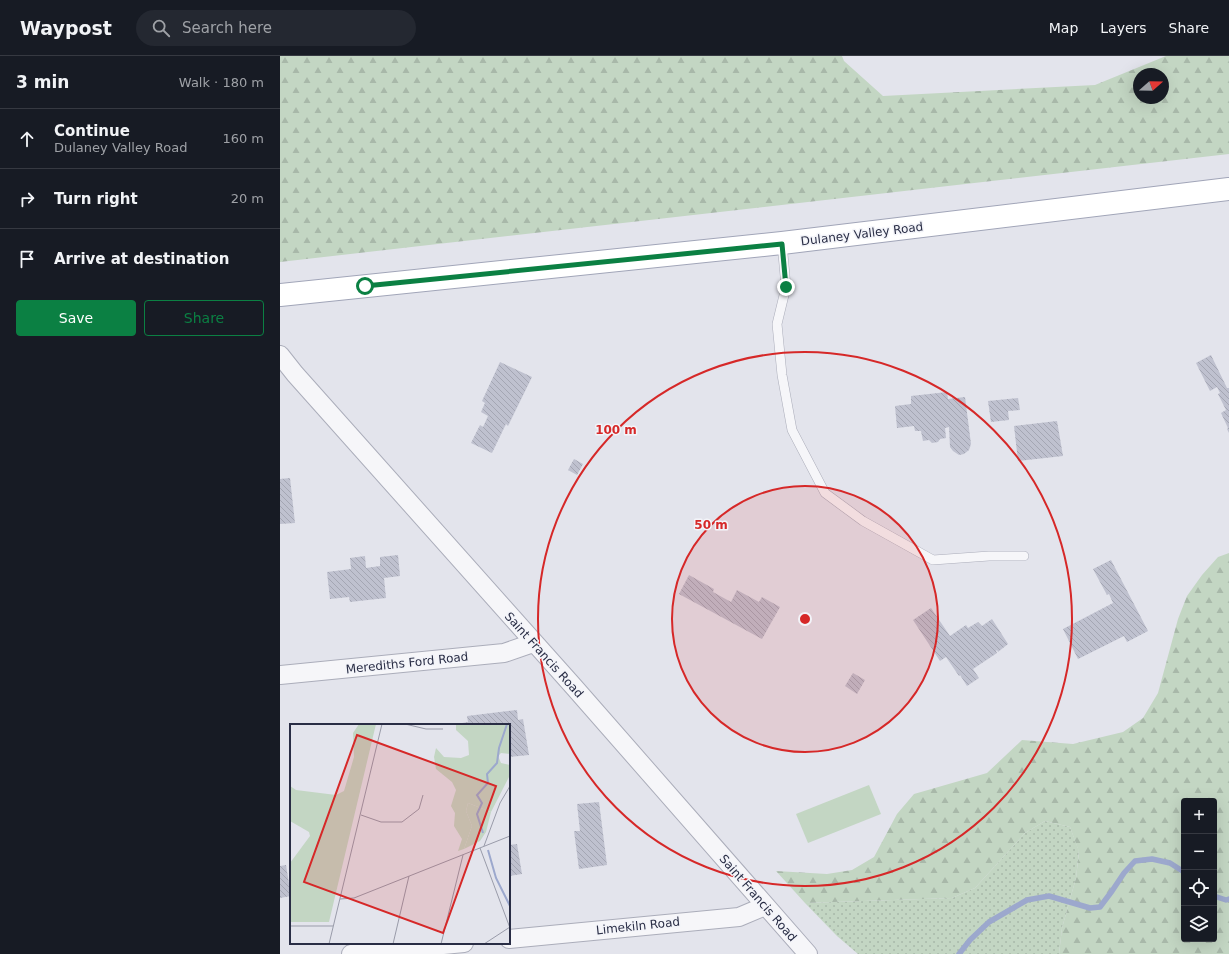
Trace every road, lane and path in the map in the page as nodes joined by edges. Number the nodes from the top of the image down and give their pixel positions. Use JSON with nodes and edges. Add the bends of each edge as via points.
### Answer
{"nodes":[{"id":1,"x":1229,"y":189,"type":"edge"},
{"id":2,"x":782,"y":244,"type":"junction"},
{"id":3,"x":280,"y":295,"type":"edge"},
{"id":4,"x":280,"y":355,"type":"edge"},
{"id":5,"x":1024,"y":556,"type":"dead end"},
{"id":6,"x":533,"y":643,"type":"junction"},
{"id":7,"x":280,"y":675,"type":"edge"},
{"id":8,"x":765,"y":906,"type":"junction"},
{"id":9,"x":510,"y":939,"type":"edge"},
{"id":10,"x":454,"y":944,"type":"edge"},
{"id":11,"x":351,"y":954,"type":"edge"},
{"id":12,"x":808,"y":954,"type":"edge"}],
"edges":[{"from":1,"to":2,"type":"main road","name":"Dulaney Valley Road"},
{"from":2,"to":3,"type":"main road","name":"Dulaney Valley Road"},
{"from":2,"to":5,"type":"lane","via":[[786,287],[777,324],[782,374],[792,430],[825,493],[864,522],[933,560]]},
{"from":4,"to":6,"type":"street","name":"Saint Francis Road"},
{"from":6,"to":7,"type":"street","name":"Merediths Ford Road","via":[[504,653]]},
{"from":6,"to":8,"type":"street","name":"Saint Francis Road"},
{"from":8,"to":9,"type":"street","name":"Limekiln Road","via":[[739,916]]},
{"from":8,"to":12,"type":"street","name":"Saint Francis Road"},
{"from":10,"to":11,"type":"street"}]}
